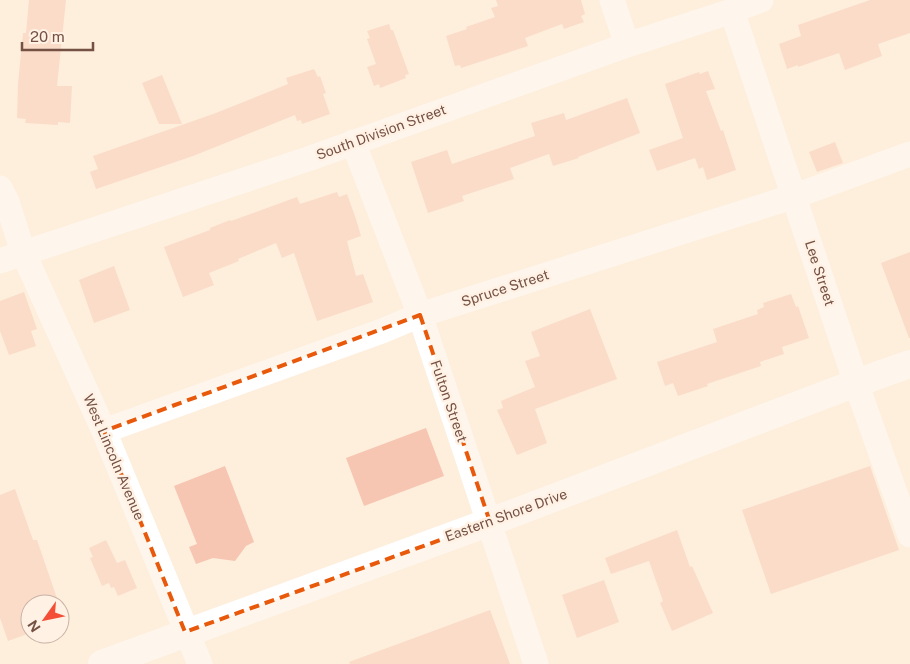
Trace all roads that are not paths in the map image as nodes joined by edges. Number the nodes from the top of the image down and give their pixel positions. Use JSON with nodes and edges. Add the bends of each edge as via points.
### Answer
{"nodes":[{"id":1,"x":612,"y":0,"type":"edge"},
{"id":2,"x":761,"y":0,"type":"edge"},
{"id":3,"x":732,"y":11,"type":"junction"},
{"id":4,"x":627,"y":45,"type":"junction"},
{"id":5,"x":353,"y":142,"type":"junction"},
{"id":6,"x":910,"y":154,"type":"edge"},
{"id":7,"x":0,"y":188,"type":"edge"},
{"id":8,"x":795,"y":196,"type":"junction"},
{"id":9,"x":11,"y":257,"type":"edge"},
{"id":10,"x":420,"y":315,"type":"junction"},
{"id":11,"x":910,"y":364,"type":"edge"},
{"id":12,"x":856,"y":383,"type":"junction"},
{"id":13,"x":104,"y":430,"type":"junction"},
{"id":14,"x":490,"y":522,"type":"junction"},
{"id":15,"x":910,"y":535,"type":"edge"},
{"id":16,"x":186,"y":632,"type":"junction"},
{"id":17,"x":102,"y":664,"type":"edge"},
{"id":18,"x":200,"y":664,"type":"edge"},
{"id":19,"x":536,"y":664,"type":"edge"}],
"edges":[{"from":1,"to":4,"type":"street"},
{"from":2,"to":3,"type":"street","name":"South Division Street"},
{"from":3,"to":4,"type":"street","name":"South Division Street"},
{"from":3,"to":8,"type":"street","name":"Lee Street"},
{"from":4,"to":5,"type":"street","name":"South Division Street"},
{"from":5,"to":9,"type":"street","name":"South Division Street"},
{"from":5,"to":10,"type":"street","name":"Fulton Street"},
{"from":6,"to":8,"type":"street","name":"Spruce Street"},
{"from":7,"to":9,"type":"street","name":"West Lincoln Avenue","via":[[7,202]]},
{"from":8,"to":10,"type":"street","name":"Spruce Street"},
{"from":8,"to":12,"type":"street","name":"Lee Street"},
{"from":9,"to":13,"type":"street","name":"West Lincoln Avenue"},
{"from":10,"to":13,"type":"street","name":"Spruce Street"},
{"from":10,"to":14,"type":"street","name":"Fulton Street"},
{"from":11,"to":12,"type":"street","name":"Eastern Shore Drive"},
{"from":12,"to":14,"type":"street","name":"Eastern Shore Drive"},
{"from":12,"to":15,"type":"street","name":"Lee Street"},
{"from":13,"to":16,"type":"street","name":"West Lincoln Avenue"},
{"from":14,"to":16,"type":"street","name":"Eastern Shore Drive"},
{"from":14,"to":19,"type":"street","name":"Fulton Street"},
{"from":16,"to":17,"type":"street","name":"Eastern Shore Drive"},
{"from":16,"to":18,"type":"street","name":"West Lincoln Avenue"}]}
